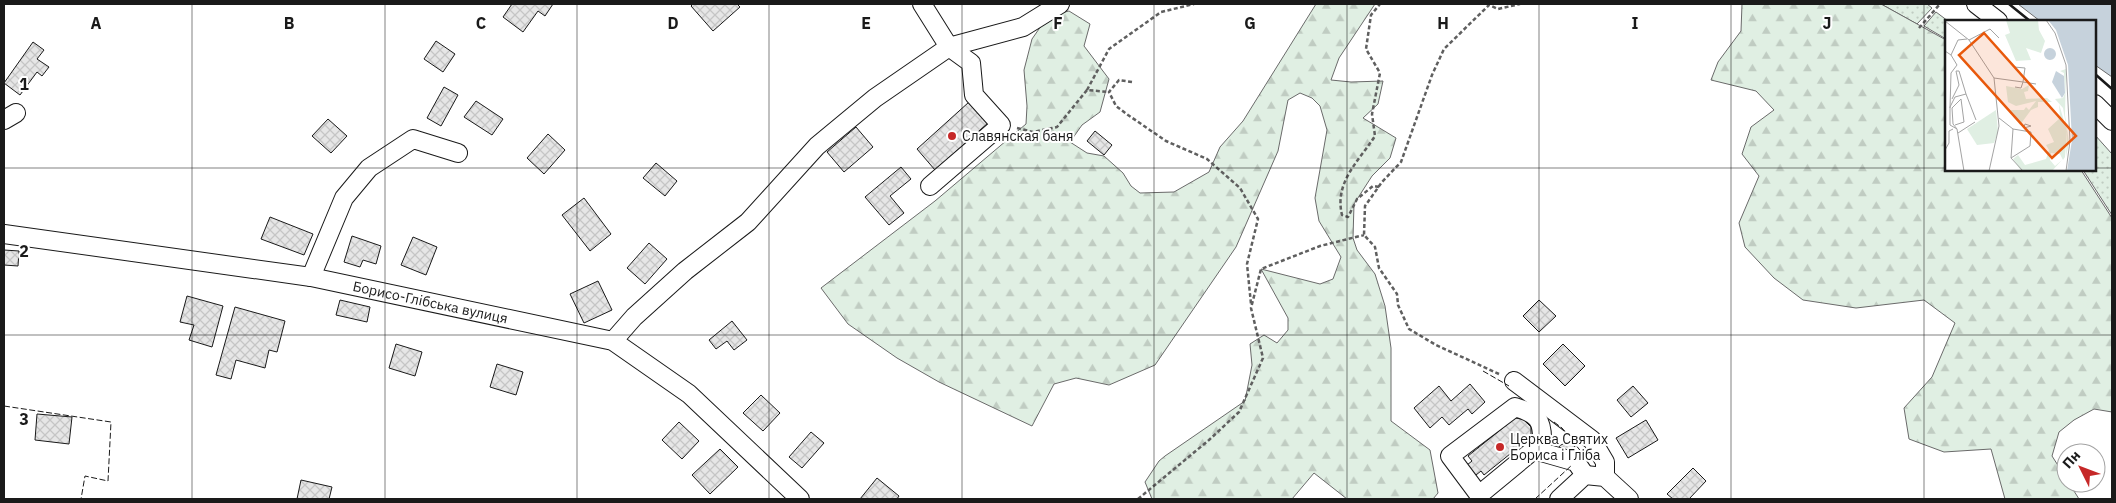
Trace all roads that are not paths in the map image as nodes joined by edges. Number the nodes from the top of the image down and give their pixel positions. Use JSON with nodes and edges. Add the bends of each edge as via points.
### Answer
{"nodes":[{"id":1,"x":922,"y":4,"type":"edge"},
{"id":2,"x":1060,"y":4,"type":"edge"},
{"id":3,"x":1976,"y":4,"type":"edge"},
{"id":4,"x":1997,"y":20,"type":"edge"},
{"id":5,"x":949,"y":48,"type":"junction"},
{"id":6,"x":2096,"y":105,"type":"edge"},
{"id":7,"x":2112,"y":121,"type":"edge"},
{"id":8,"x":458,"y":152,"type":"dead end"},
{"id":9,"x":930,"y":186,"type":"dead end"},
{"id":10,"x":4,"y":234,"type":"edge"},
{"id":11,"x":311,"y":277,"type":"junction"},
{"id":12,"x":613,"y":341,"type":"junction"},
{"id":13,"x":1514,"y":381,"type":"road end"},
{"id":14,"x":1534,"y":450,"type":"junction"},
{"id":15,"x":1585,"y":475,"type":"junction"},
{"id":16,"x":1605,"y":477,"type":"junction"},
{"id":17,"x":1479,"y":497,"type":"edge"},
{"id":18,"x":800,"y":499,"type":"edge"},
{"id":19,"x":1559,"y":499,"type":"edge"},
{"id":20,"x":1629,"y":499,"type":"edge"}],
"edges":[{"from":1,"to":5,"type":"street"},
{"from":2,"to":5,"type":"street","via":[[1023,27]]},
{"from":3,"to":4,"type":"street"},
{"from":5,"to":9,"type":"street","via":[[971,63],[974,94],[1001,125]]},
{"from":5,"to":12,"type":"street","via":[[875,98],[818,146],[748,222],[685,271],[634,316]]},
{"from":6,"to":7,"type":"street"},
{"from":8,"to":11,"type":"street","via":[[413,139],[369,168],[344,198]]},
{"from":10,"to":11,"type":"street","name":"Борисо-Глібська вулиця"},
{"from":11,"to":12,"type":"street","name":"Борисо-Глібська вулиця"},
{"from":12,"to":18,"type":"street","name":"Борисо-Глібська вулиця","via":[[689,394]]},
{"from":13,"to":16,"type":"street","via":[[1592,440],[1605,462]]},
{"from":14,"to":15,"type":"street","via":[[1576,462]]},
{"from":14,"to":17,"type":"street"},
{"from":14,"to":17,"type":"street","via":[[1542,443],[1543,427],[1532,412],[1515,407],[1450,456]]},
{"from":15,"to":16,"type":"street"},
{"from":15,"to":19,"type":"street"},
{"from":16,"to":20,"type":"street"}]}
